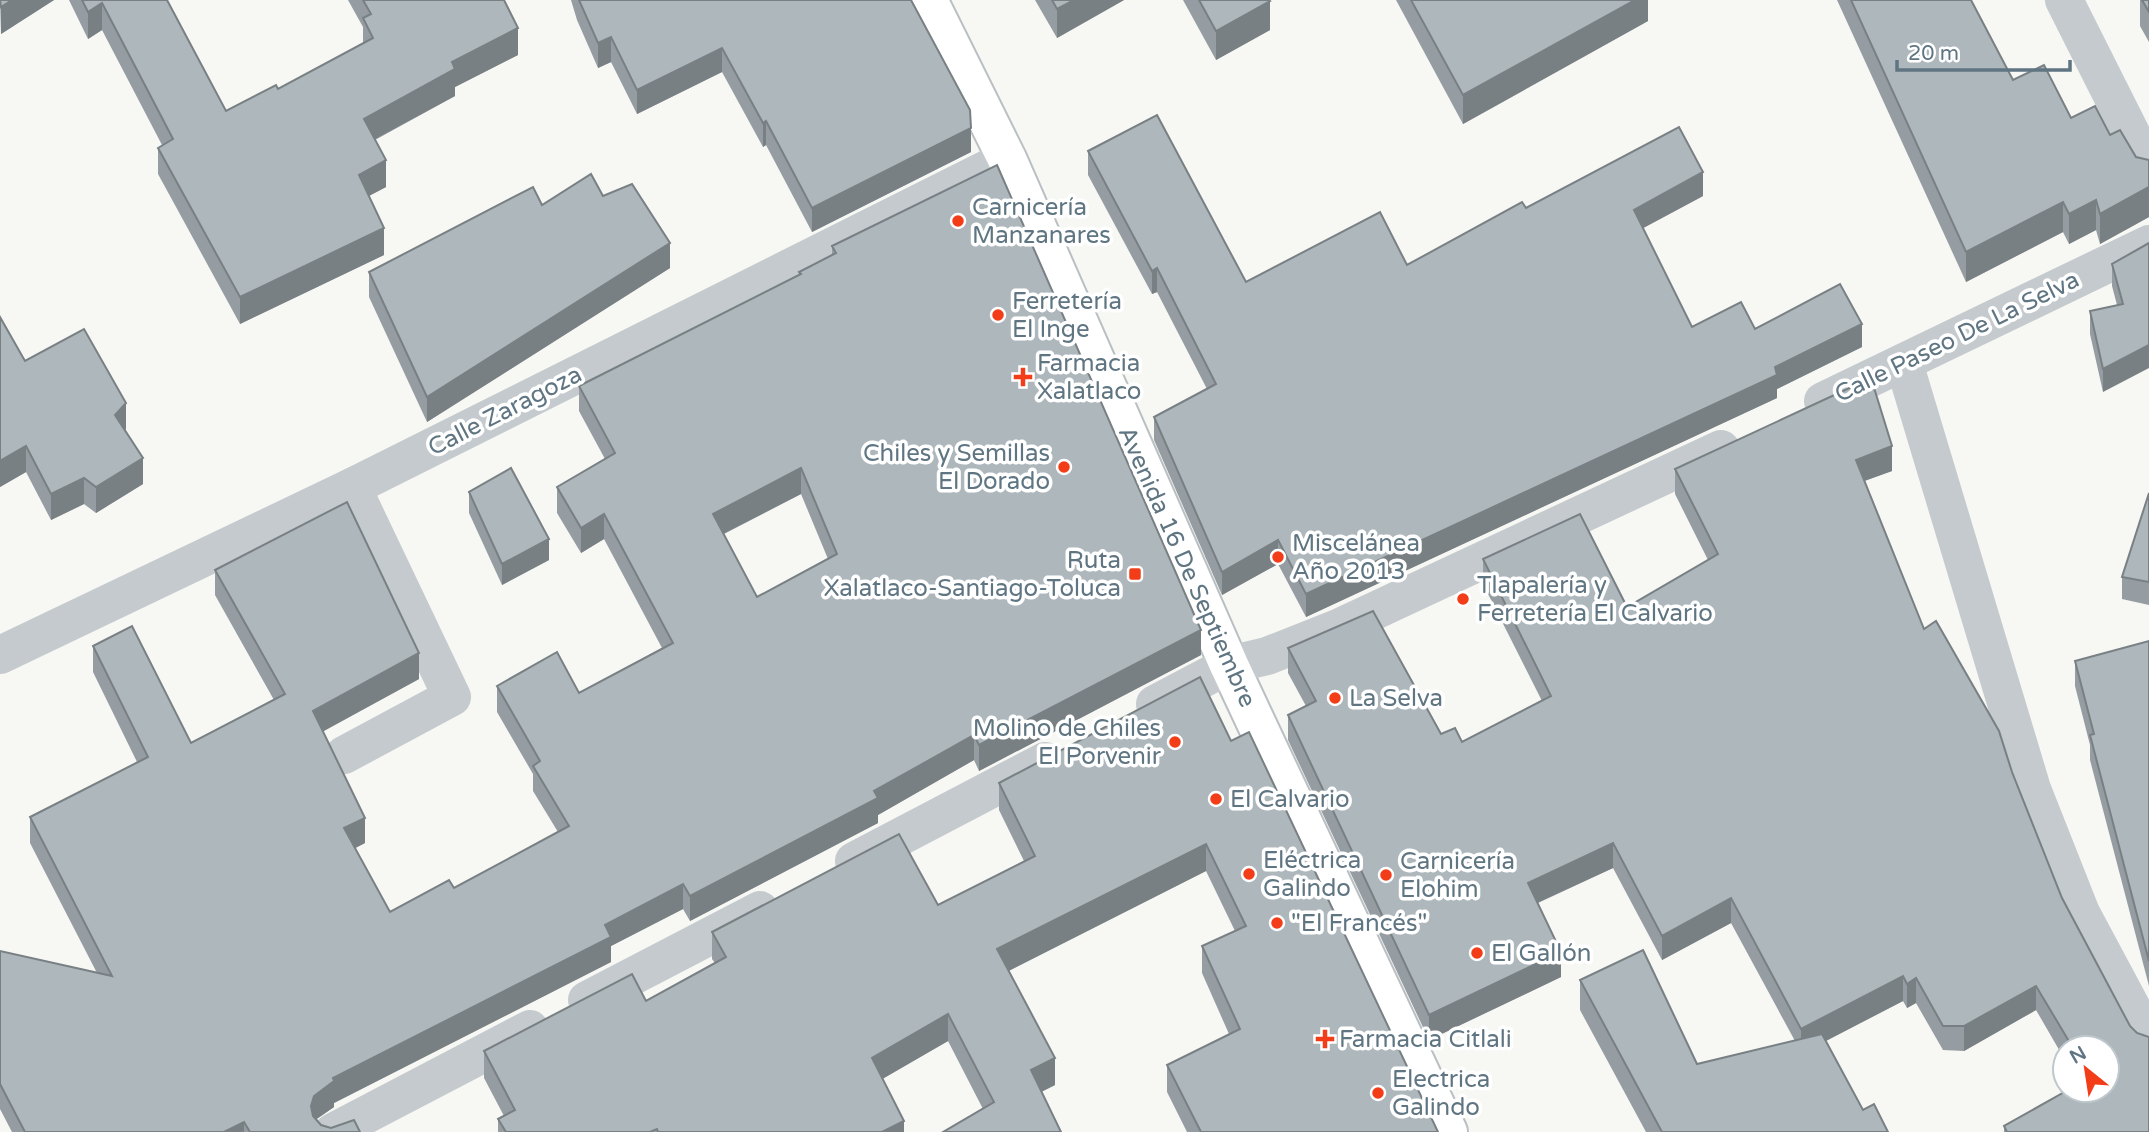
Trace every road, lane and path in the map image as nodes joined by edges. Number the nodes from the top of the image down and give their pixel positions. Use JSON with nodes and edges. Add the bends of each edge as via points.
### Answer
{"nodes":[{"id":1,"x":2064,"y":0,"type":"edge"},
{"id":2,"x":935,"y":2,"type":"edge"},
{"id":3,"x":1007,"y":159,"type":"junction"},
{"id":4,"x":2149,"y":169,"type":"edge"},
{"id":5,"x":2149,"y":244,"type":"edge"},
{"id":6,"x":1905,"y":363,"type":"junction"},
{"id":7,"x":1791,"y":416,"type":"edge"},
{"id":8,"x":1753,"y":434,"type":"edge"},
{"id":9,"x":352,"y":488,"type":"junction"},
{"id":10,"x":0,"y":654,"type":"edge"},
{"id":11,"x":1229,"y":665,"type":"junction"},
{"id":12,"x":1125,"y":720,"type":"edge"},
{"id":13,"x":1076,"y":745,"type":"edge"},
{"id":14,"x":344,"y":755,"type":"dead end"},
{"id":15,"x":828,"y":874,"type":"edge"},
{"id":16,"x":791,"y":894,"type":"edge"},
{"id":17,"x":2149,"y":1040,"type":"edge"},
{"id":18,"x":333,"y":1132,"type":"edge"},
{"id":19,"x":1448,"y":1132,"type":"edge"}],
"edges":[{"from":1,"to":4,"type":"street"},
{"from":2,"to":3,"type":"main road","name":"Avenida 16 De Septiembre"},
{"from":3,"to":9,"type":"street","name":"Calle Zaragoza"},
{"from":3,"to":11,"type":"main road","name":"Avenida 16 De Septiembre"},
{"from":5,"to":6,"type":"street","name":"Calle Paseo De La Selva"},
{"from":6,"to":7,"type":"street","name":"Calle Paseo De La Selva"},
{"from":6,"to":17,"type":"street","via":[[2032,789],[2081,913]]},
{"from":8,"to":11,"type":"street","via":[[1338,628],[1279,652]]},
{"from":9,"to":10,"type":"street","name":"Calle Zaragoza"},
{"from":9,"to":14,"type":"street","via":[[452,697]]},
{"from":11,"to":12,"type":"street"},
{"from":11,"to":19,"type":"main road","name":"Avenida 16 De Septiembre"},
{"from":13,"to":15,"type":"street"},
{"from":16,"to":18,"type":"street"}]}
